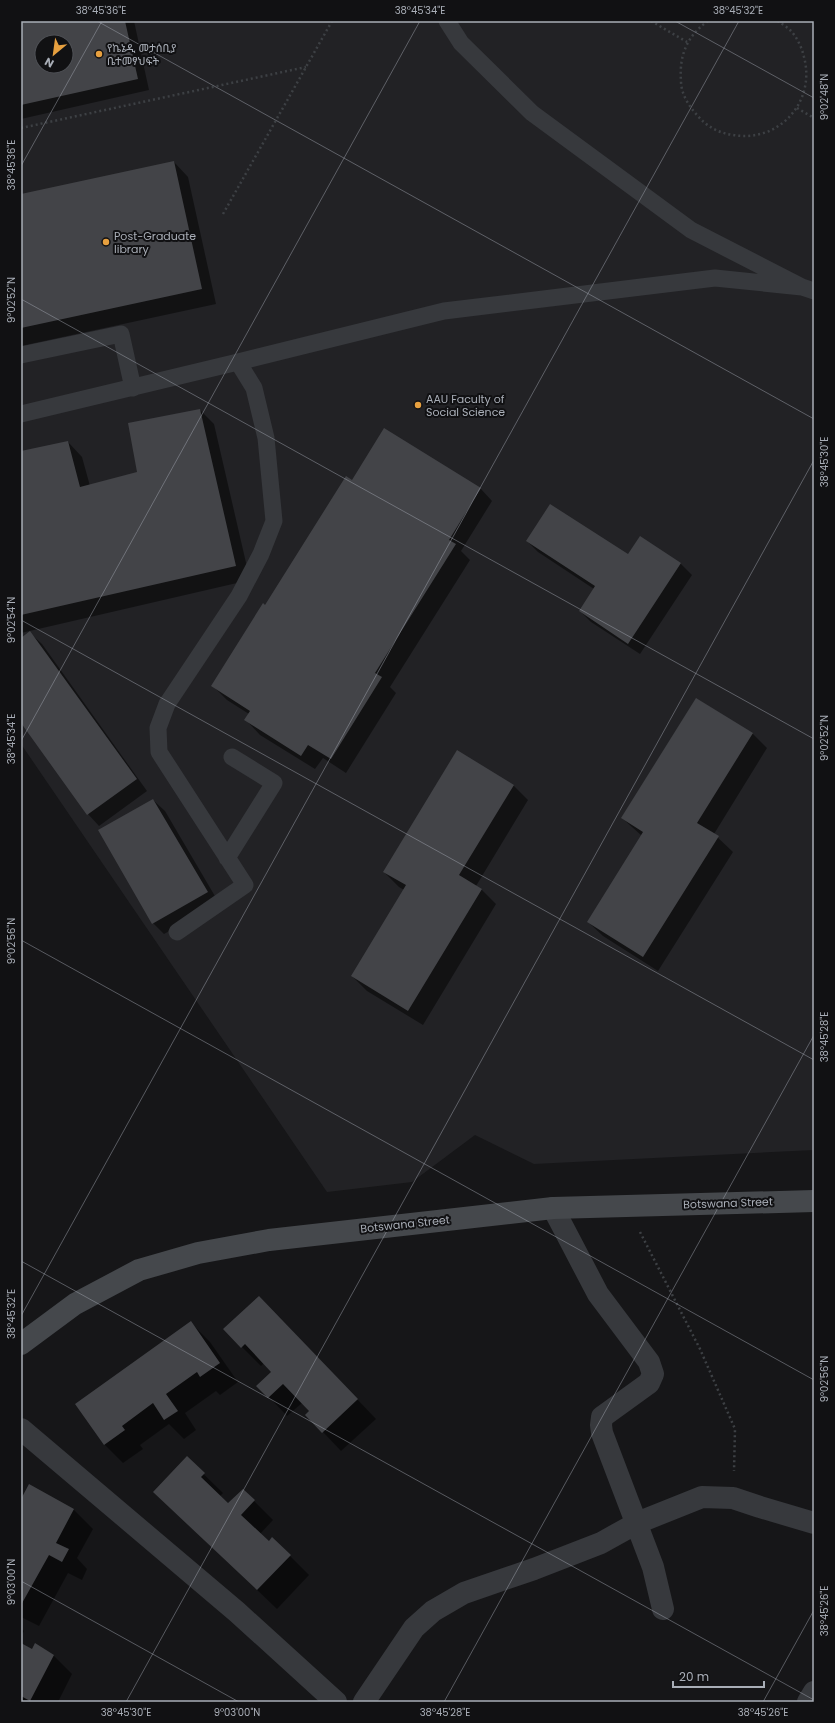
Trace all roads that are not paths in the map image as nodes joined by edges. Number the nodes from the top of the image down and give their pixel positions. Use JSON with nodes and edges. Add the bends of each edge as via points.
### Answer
{"nodes":[{"id":1,"x":447,"y":21,"type":"edge"},
{"id":2,"x":808,"y":289,"type":"edge"},
{"id":3,"x":21,"y":355,"type":"edge"},
{"id":4,"x":238,"y":362,"type":"junction"},
{"id":5,"x":133,"y":388,"type":"junction"},
{"id":6,"x":21,"y":414,"type":"edge"},
{"id":7,"x":232,"y":757,"type":"dead end"},
{"id":8,"x":227,"y":858,"type":"junction"},
{"id":9,"x":178,"y":932,"type":"dead end"},
{"id":10,"x":814,"y":1201,"type":"edge"},
{"id":11,"x":553,"y":1208,"type":"junction"},
{"id":12,"x":21,"y":1344,"type":"edge"},
{"id":13,"x":21,"y":1429,"type":"edge"},
{"id":14,"x":637,"y":1523,"type":"junction"},
{"id":15,"x":814,"y":1523,"type":"edge"},
{"id":16,"x":663,"y":1609,"type":"dead end"},
{"id":17,"x":814,"y":1692,"type":"edge"},
{"id":18,"x":336,"y":1702,"type":"edge"},
{"id":19,"x":364,"y":1702,"type":"edge"},
{"id":20,"x":808,"y":1702,"type":"edge"}],
"edges":[{"from":1,"to":2,"type":"lane","via":[[461,42],[532,113],[691,230]]},
{"from":2,"to":4,"type":"lane","via":[[715,278],[444,311]]},
{"from":3,"to":5,"type":"lane","via":[[121,334]]},
{"from":4,"to":5,"type":"lane"},
{"from":4,"to":8,"type":"lane","via":[[254,388],[266,438],[274,521],[262,554],[239,596],[167,704],[158,728],[159,752]]},
{"from":5,"to":6,"type":"lane"},
{"from":7,"to":8,"type":"lane","via":[[274,783]]},
{"from":8,"to":9,"type":"lane","via":[[245,885]]},
{"from":10,"to":11,"type":"main road","name":"Botswana Street"},
{"from":11,"to":12,"type":"main road","name":"Botswana Street","via":[[269,1240],[198,1253],[139,1270],[75,1304]]},
{"from":11,"to":14,"type":"street","via":[[598,1294],[649,1362],[653,1374],[649,1383],[602,1417],[601,1424],[602,1433]]},
{"from":13,"to":18,"type":"street","via":[[237,1612]]},
{"from":14,"to":15,"type":"street","via":[[702,1497],[733,1498]]},
{"from":14,"to":16,"type":"street","via":[[653,1567]]},
{"from":14,"to":19,"type":"street","via":[[601,1543],[464,1593],[433,1611],[414,1628]]},
{"from":17,"to":20,"type":"street"}]}
